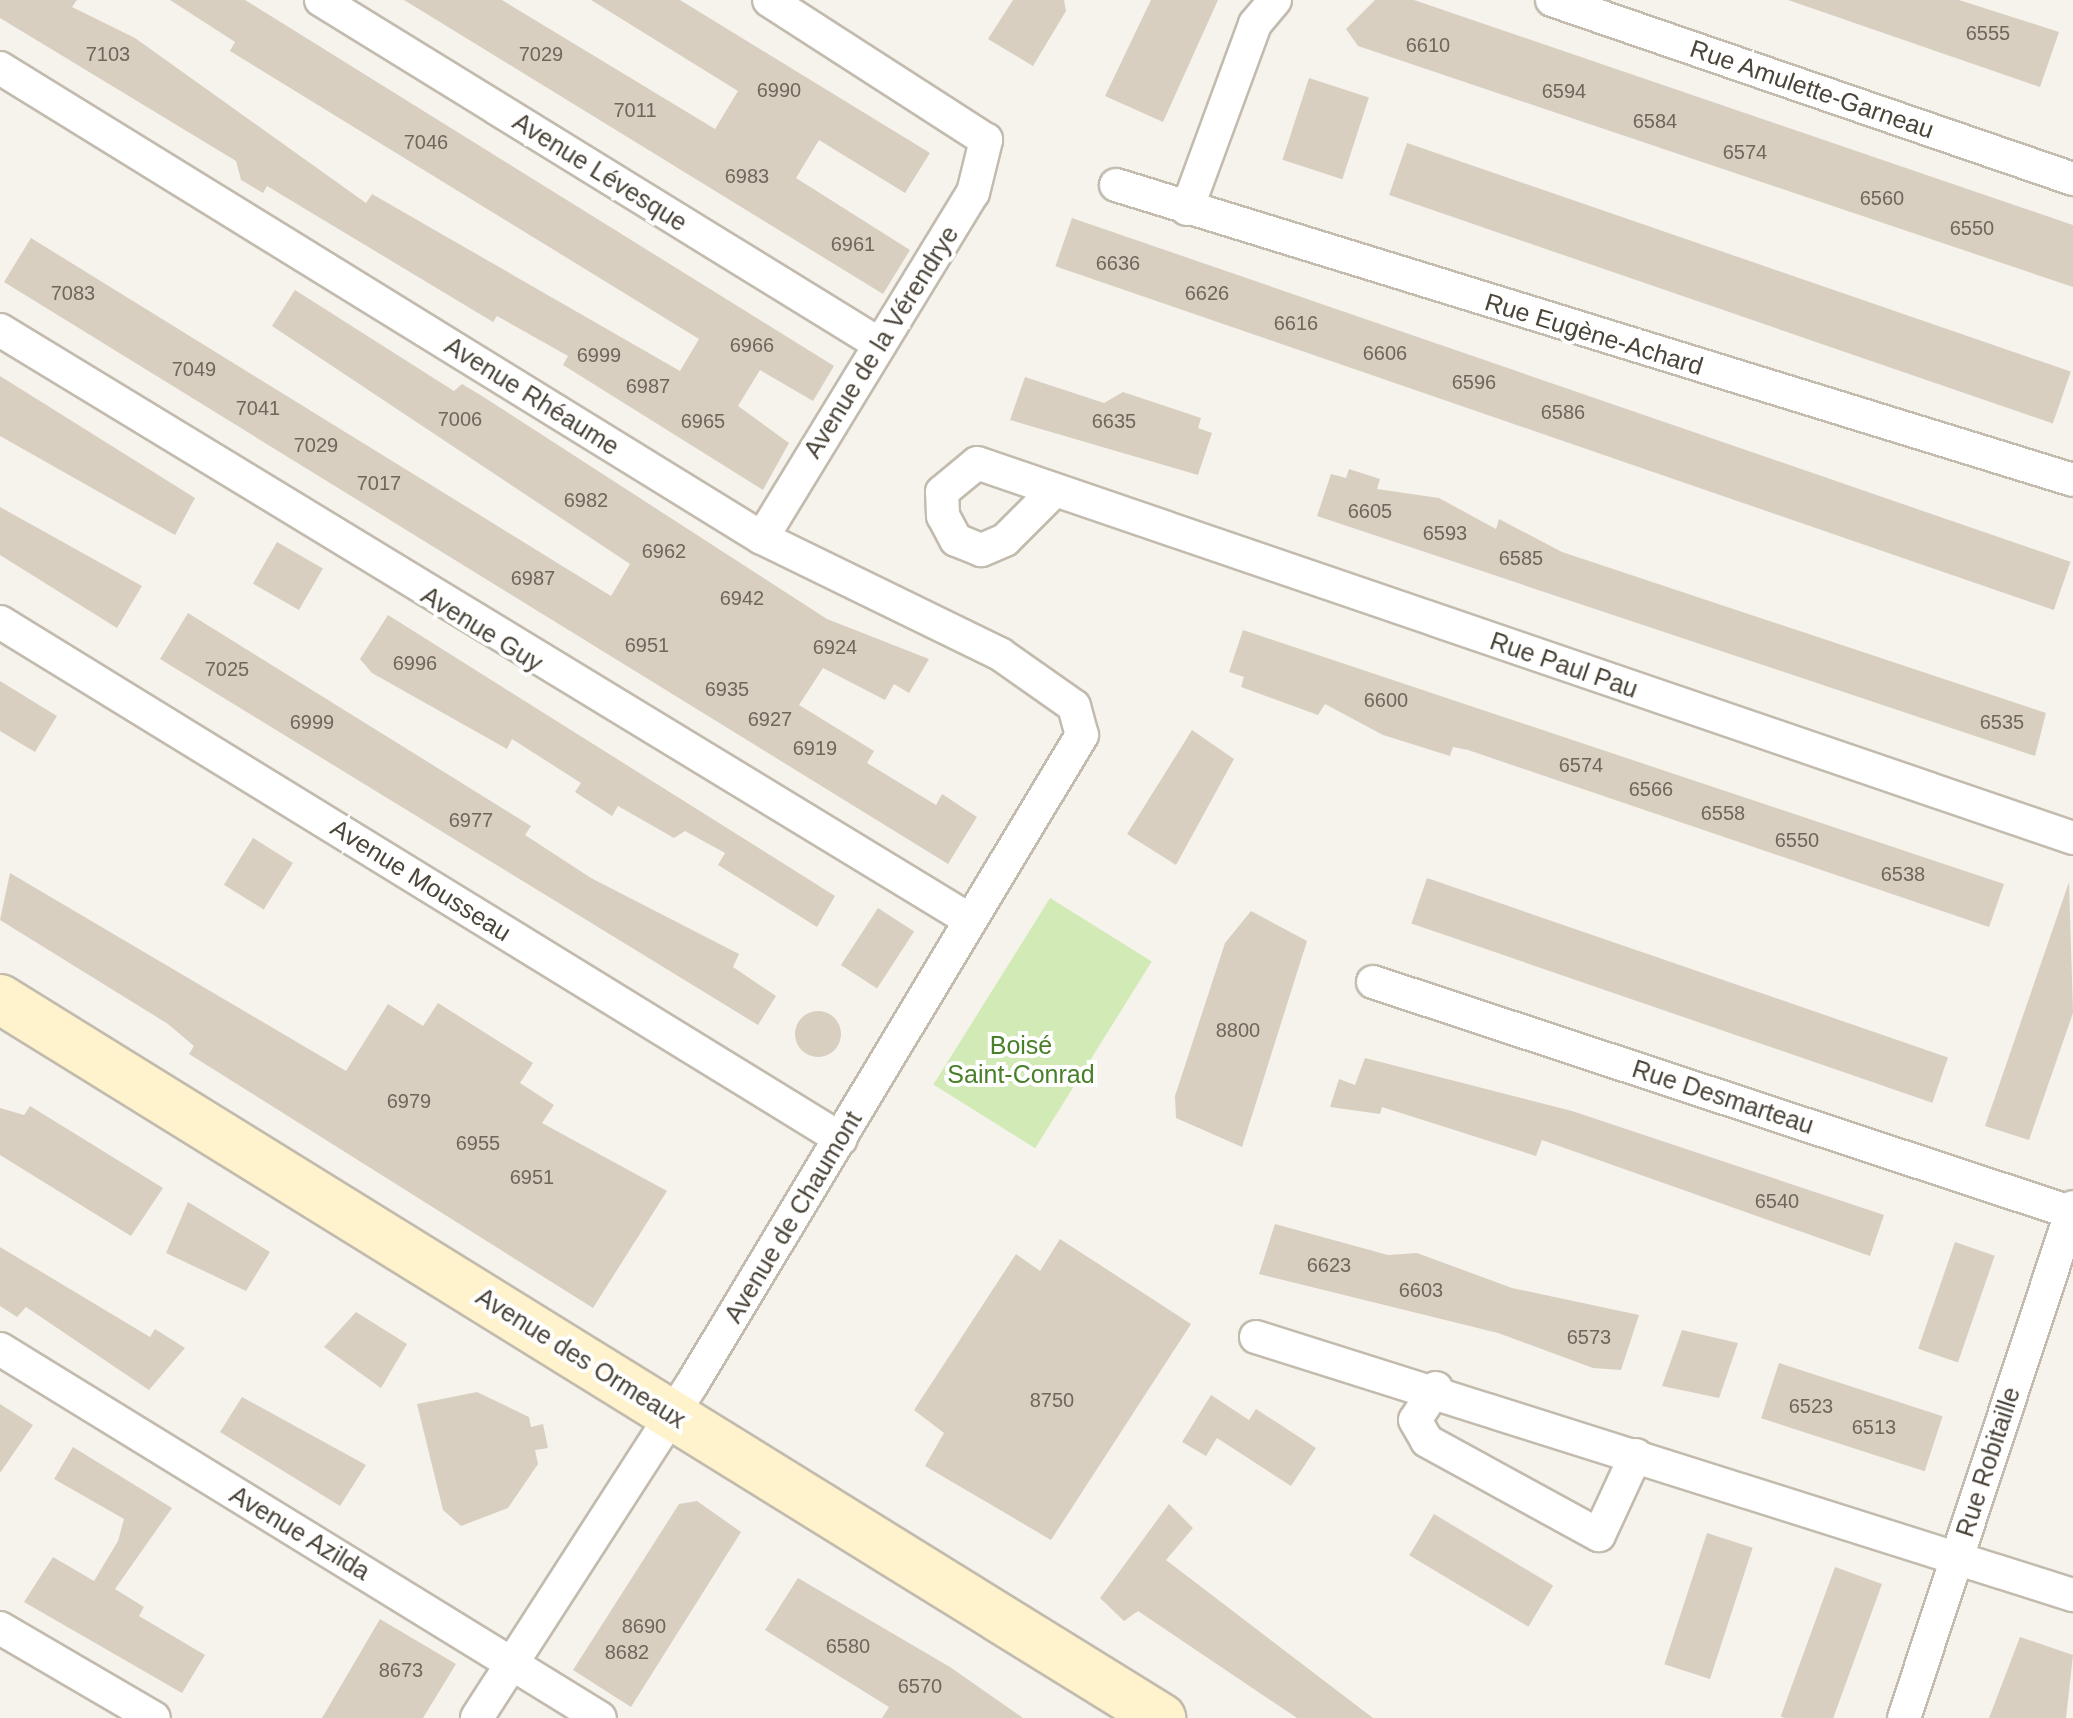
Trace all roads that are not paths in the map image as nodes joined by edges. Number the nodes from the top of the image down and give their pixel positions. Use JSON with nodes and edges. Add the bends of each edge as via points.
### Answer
{"nodes":[{"id":1,"x":321,"y":0,"type":"edge"},
{"id":2,"x":769,"y":0,"type":"edge"},
{"id":3,"x":1275,"y":0,"type":"edge"},
{"id":4,"x":1552,"y":0,"type":"edge"},
{"id":5,"x":0,"y":68,"type":"edge"},
{"id":6,"x":2073,"y":178,"type":"edge"},
{"id":7,"x":1116,"y":185,"type":"dead end"},
{"id":8,"x":1186,"y":209,"type":"junction"},
{"id":9,"x":0,"y":330,"type":"edge"},
{"id":10,"x":879,"y":344,"type":"junction"},
{"id":11,"x":2073,"y":480,"type":"edge"},
{"id":12,"x":1054,"y":491,"type":"dead end"},
{"id":13,"x":762,"y":538,"type":"junction"},
{"id":14,"x":0,"y":622,"type":"edge"},
{"id":15,"x":1074,"y":706,"type":"joint"},
{"id":16,"x":2073,"y":838,"type":"edge"},
{"id":17,"x":970,"y":920,"type":"junction"},
{"id":18,"x":1373,"y":982,"type":"dead end"},
{"id":19,"x":0,"y":999,"type":"edge"},
{"id":20,"x":842,"y":1138,"type":"junction"},
{"id":21,"x":2072,"y":1210,"type":"edge"},
{"id":22,"x":1256,"y":1337,"type":"dead end"},
{"id":23,"x":0,"y":1349,"type":"edge"},
{"id":24,"x":1436,"y":1388,"type":"junction"},
{"id":25,"x":673,"y":1415,"type":"junction"},
{"id":26,"x":1636,"y":1456,"type":"junction"},
{"id":27,"x":1957,"y":1558,"type":"junction"},
{"id":28,"x":2073,"y":1596,"type":"edge"},
{"id":29,"x":0,"y":1628,"type":"edge"},
{"id":30,"x":512,"y":1664,"type":"junction"},
{"id":31,"x":154,"y":1718,"type":"edge"},
{"id":32,"x":477,"y":1718,"type":"edge"},
{"id":33,"x":600,"y":1718,"type":"edge"},
{"id":34,"x":1161,"y":1718,"type":"edge"},
{"id":35,"x":1904,"y":1718,"type":"edge"}],
"edges":[{"from":1,"to":10,"type":"street","name":"Avenue Lévesque"},
{"from":2,"to":10,"type":"street","name":"Avenue de la Vérendrye","via":[[986,140],[973,194]]},
{"from":3,"to":8,"type":"street","via":[[1256,24]]},
{"from":4,"to":6,"type":"street","name":"Rue Amulette-Garneau"},
{"from":5,"to":13,"type":"street","name":"Avenue Rhéaume"},
{"from":7,"to":8,"type":"street","name":"Rue Eugène-Achard"},
{"from":8,"to":11,"type":"street","name":"Rue Eugène-Achard"},
{"from":9,"to":17,"type":"street","name":"Avenue Guy"},
{"from":10,"to":13,"type":"street","name":"Avenue de la Vérendrye"},
{"from":12,"to":16,"type":"street","name":"Rue Paul Pau"},
{"from":13,"to":15,"type":"street","name":"Avenue Rhéaume","via":[[1000,654]]},
{"from":14,"to":20,"type":"street","name":"Avenue Mousseau"},
{"from":15,"to":17,"type":"street","name":"Avenue de Chaumont","via":[[1082,735]]},
{"from":17,"to":20,"type":"street","name":"Avenue de Chaumont"},
{"from":18,"to":21,"type":"street","name":"Rue Desmarteau"},
{"from":19,"to":25,"type":"street","name":"Avenue des Ormeaux"},
{"from":20,"to":25,"type":"street","name":"Avenue de Chaumont"},
{"from":21,"to":27,"type":"street","name":"Rue Robitaille"},
{"from":22,"to":24,"type":"street"},
{"from":23,"to":30,"type":"street","name":"Avenue Azilda"},
{"from":24,"to":26,"type":"street"},
{"from":24,"to":26,"type":"street","via":[[1415,1420],[1427,1440],[1599,1535]]},
{"from":25,"to":30,"type":"street","name":"Avenue de Chaumont"},
{"from":25,"to":34,"type":"street","name":"Avenue des Ormeaux"},
{"from":26,"to":27,"type":"street"},
{"from":27,"to":28,"type":"street"},
{"from":27,"to":35,"type":"street","name":"Rue Robitaille"},
{"from":29,"to":31,"type":"street"},
{"from":30,"to":32,"type":"street","name":"Avenue de Chaumont"},
{"from":30,"to":33,"type":"street","name":"Avenue Azilda"}]}
